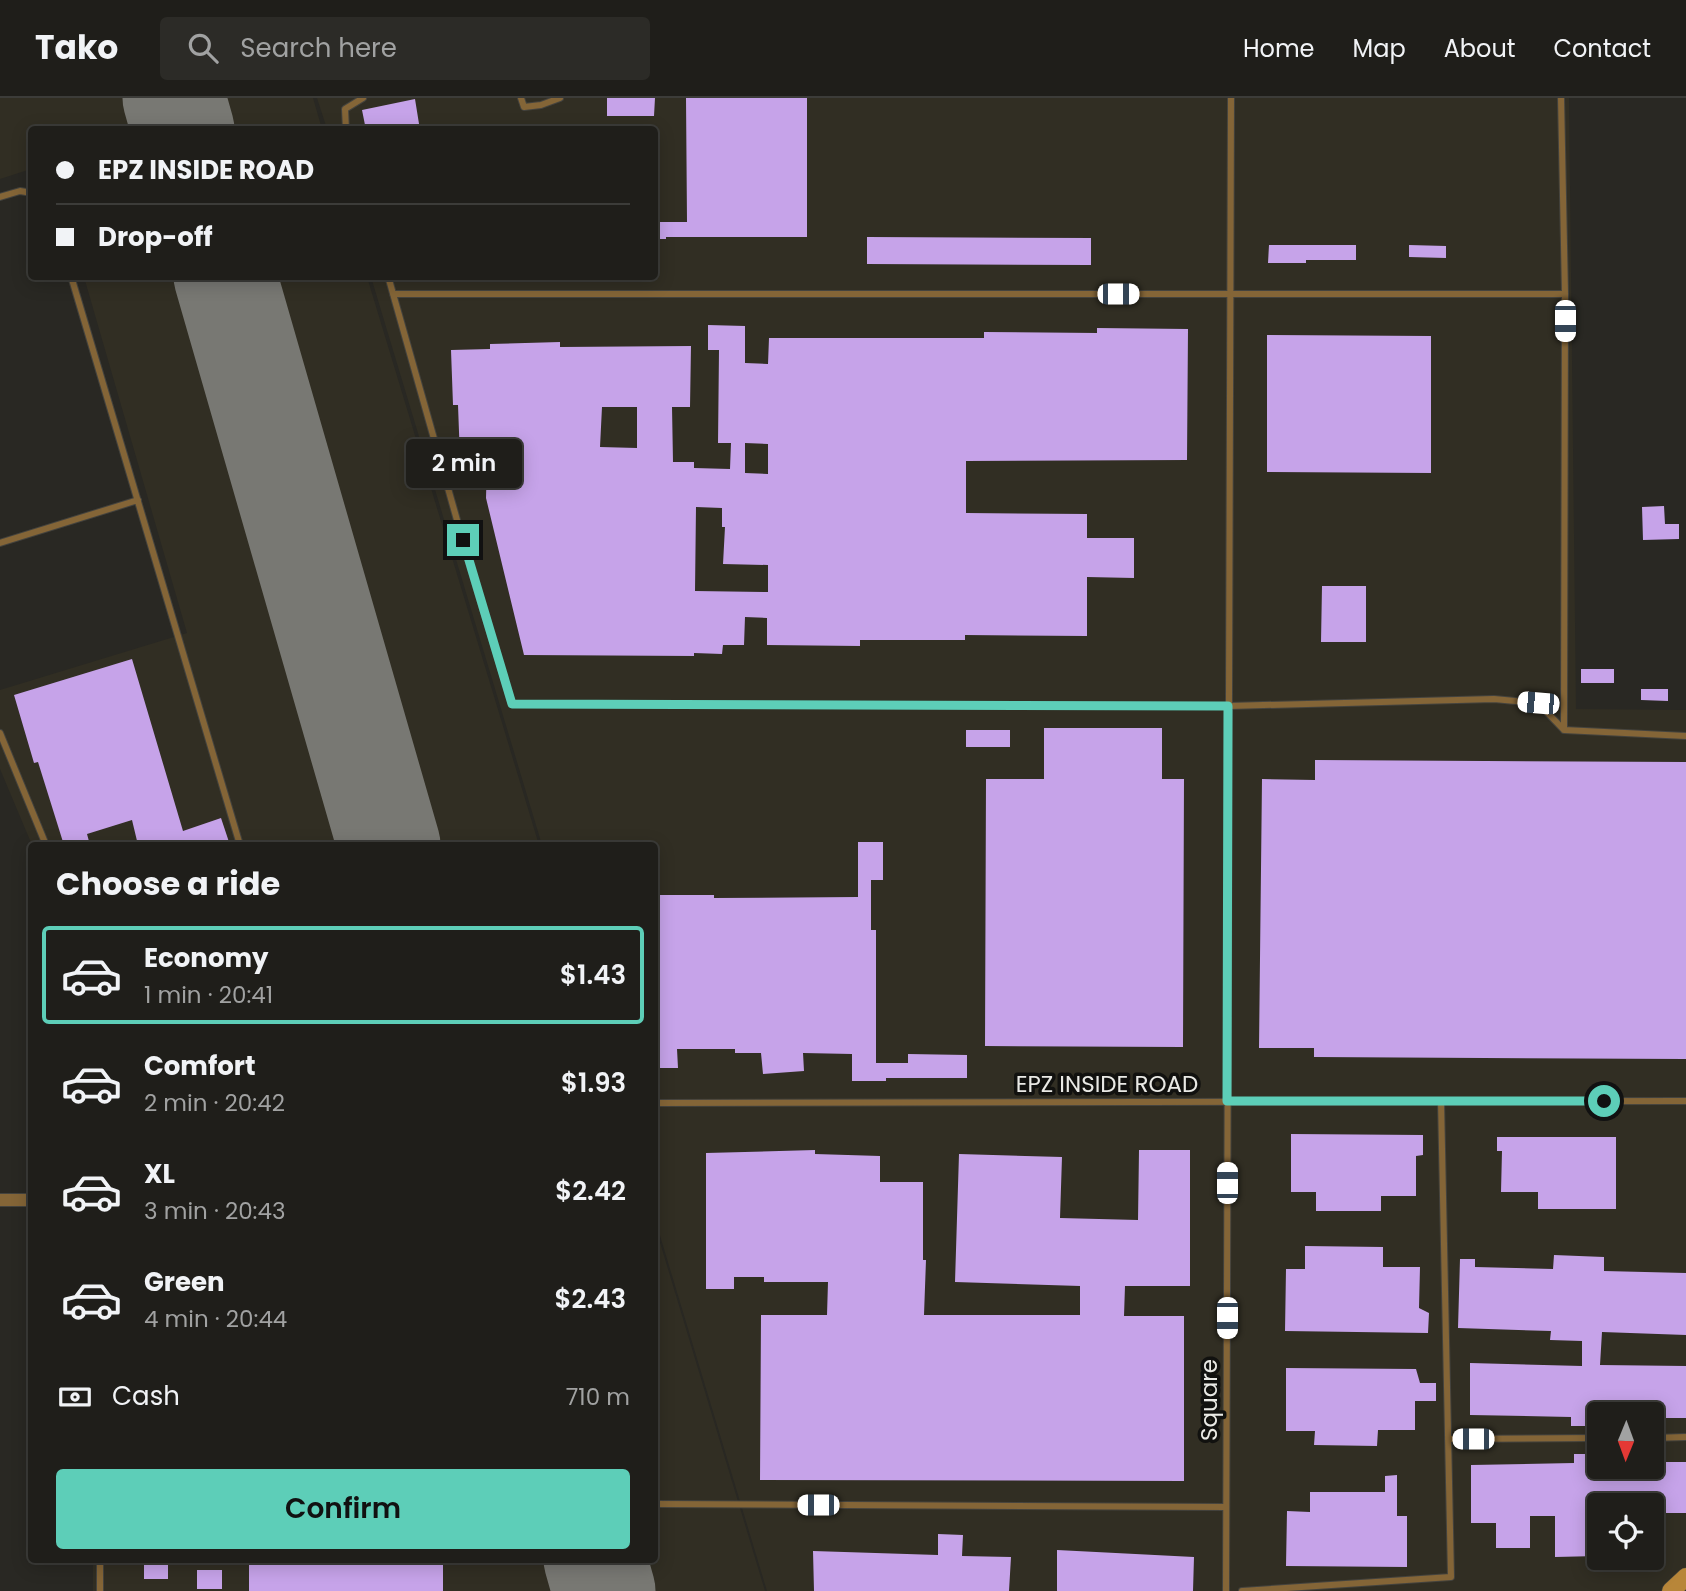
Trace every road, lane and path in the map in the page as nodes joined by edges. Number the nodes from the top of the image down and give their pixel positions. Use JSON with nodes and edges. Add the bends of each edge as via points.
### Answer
{"nodes":[{"id":1,"x":363,"y":98,"type":"edge"},
{"id":2,"x":522,"y":98,"type":"edge"},
{"id":3,"x":560,"y":98,"type":"edge"},
{"id":4,"x":1230,"y":98,"type":"edge"},
{"id":5,"x":1561,"y":98,"type":"edge"},
{"id":6,"x":346,"y":126,"type":"edge"},
{"id":7,"x":28,"y":192,"type":"edge"},
{"id":8,"x":0,"y":197,"type":"edge"},
{"id":9,"x":73,"y":280,"type":"edge"},
{"id":10,"x":389,"y":280,"type":"edge"},
{"id":11,"x":1565,"y":293,"type":"junction"},
{"id":12,"x":393,"y":294,"type":"junction"},
{"id":13,"x":1230,"y":294,"type":"junction"},
{"id":14,"x":138,"y":500,"type":"junction"},
{"id":15,"x":0,"y":543,"type":"edge"},
{"id":16,"x":1228,"y":706,"type":"junction"},
{"id":17,"x":1564,"y":730,"type":"junction"},
{"id":18,"x":0,"y":733,"type":"edge"},
{"id":19,"x":1686,"y":736,"type":"edge"},
{"id":20,"x":45,"y":842,"type":"edge"},
{"id":21,"x":239,"y":842,"type":"edge"},
{"id":22,"x":1227,"y":1101,"type":"junction"},
{"id":23,"x":1440,"y":1101,"type":"junction"},
{"id":24,"x":1686,"y":1101,"type":"edge"},
{"id":25,"x":658,"y":1102,"type":"edge"},
{"id":26,"x":0,"y":1200,"type":"edge"},
{"id":27,"x":28,"y":1200,"type":"edge"},
{"id":28,"x":1686,"y":1437,"type":"edge"},
{"id":29,"x":1587,"y":1438,"type":"edge"},
{"id":30,"x":1664,"y":1438,"type":"edge"},
{"id":31,"x":1448,"y":1439,"type":"junction"},
{"id":32,"x":658,"y":1504,"type":"edge"},
{"id":33,"x":1226,"y":1507,"type":"junction"},
{"id":34,"x":100,"y":1563,"type":"edge"},
{"id":35,"x":1686,"y":1577,"type":"edge"},
{"id":36,"x":100,"y":1591,"type":"edge"},
{"id":37,"x":1226,"y":1591,"type":"edge"},
{"id":38,"x":1242,"y":1591,"type":"edge"},
{"id":39,"x":1671,"y":1591,"type":"edge"}],
"edges":[{"from":1,"to":6,"type":"lane","via":[[345,108]]},
{"from":2,"to":3,"type":"lane","via":[[524,107]]},
{"from":4,"to":13,"type":"lane","name":"Square"},
{"from":5,"to":11,"type":"lane"},
{"from":7,"to":8,"type":"lane"},
{"from":9,"to":14,"type":"lane"},
{"from":10,"to":12,"type":"lane"},
{"from":11,"to":13,"type":"lane"},
{"from":11,"to":17,"type":"lane"},
{"from":12,"to":13,"type":"lane"},
{"from":12,"to":16,"type":"lane","via":[[512,704]]},
{"from":13,"to":16,"type":"lane","name":"Square"},
{"from":14,"to":15,"type":"lane"},
{"from":14,"to":21,"type":"lane"},
{"from":16,"to":17,"type":"lane","via":[[1494,699],[1538,703]]},
{"from":16,"to":22,"type":"lane","name":"Square"},
{"from":17,"to":19,"type":"lane"},
{"from":18,"to":20,"type":"lane"},
{"from":22,"to":23,"type":"lane","name":"EPZ INSIDE ROAD"},
{"from":22,"to":25,"type":"lane","name":"EPZ INSIDE ROAD"},
{"from":22,"to":33,"type":"lane","name":"Square"},
{"from":23,"to":24,"type":"lane","name":"EPZ INSIDE ROAD"},
{"from":23,"to":31,"type":"lane"},
{"from":26,"to":27,"type":"street"},
{"from":28,"to":30,"type":"lane"},
{"from":29,"to":31,"type":"lane"},
{"from":31,"to":38,"type":"lane","via":[[1451,1577]]},
{"from":32,"to":33,"type":"lane"},
{"from":33,"to":37,"type":"lane","name":"Square"},
{"from":34,"to":36,"type":"lane"},
{"from":35,"to":39,"type":"main road"}]}
